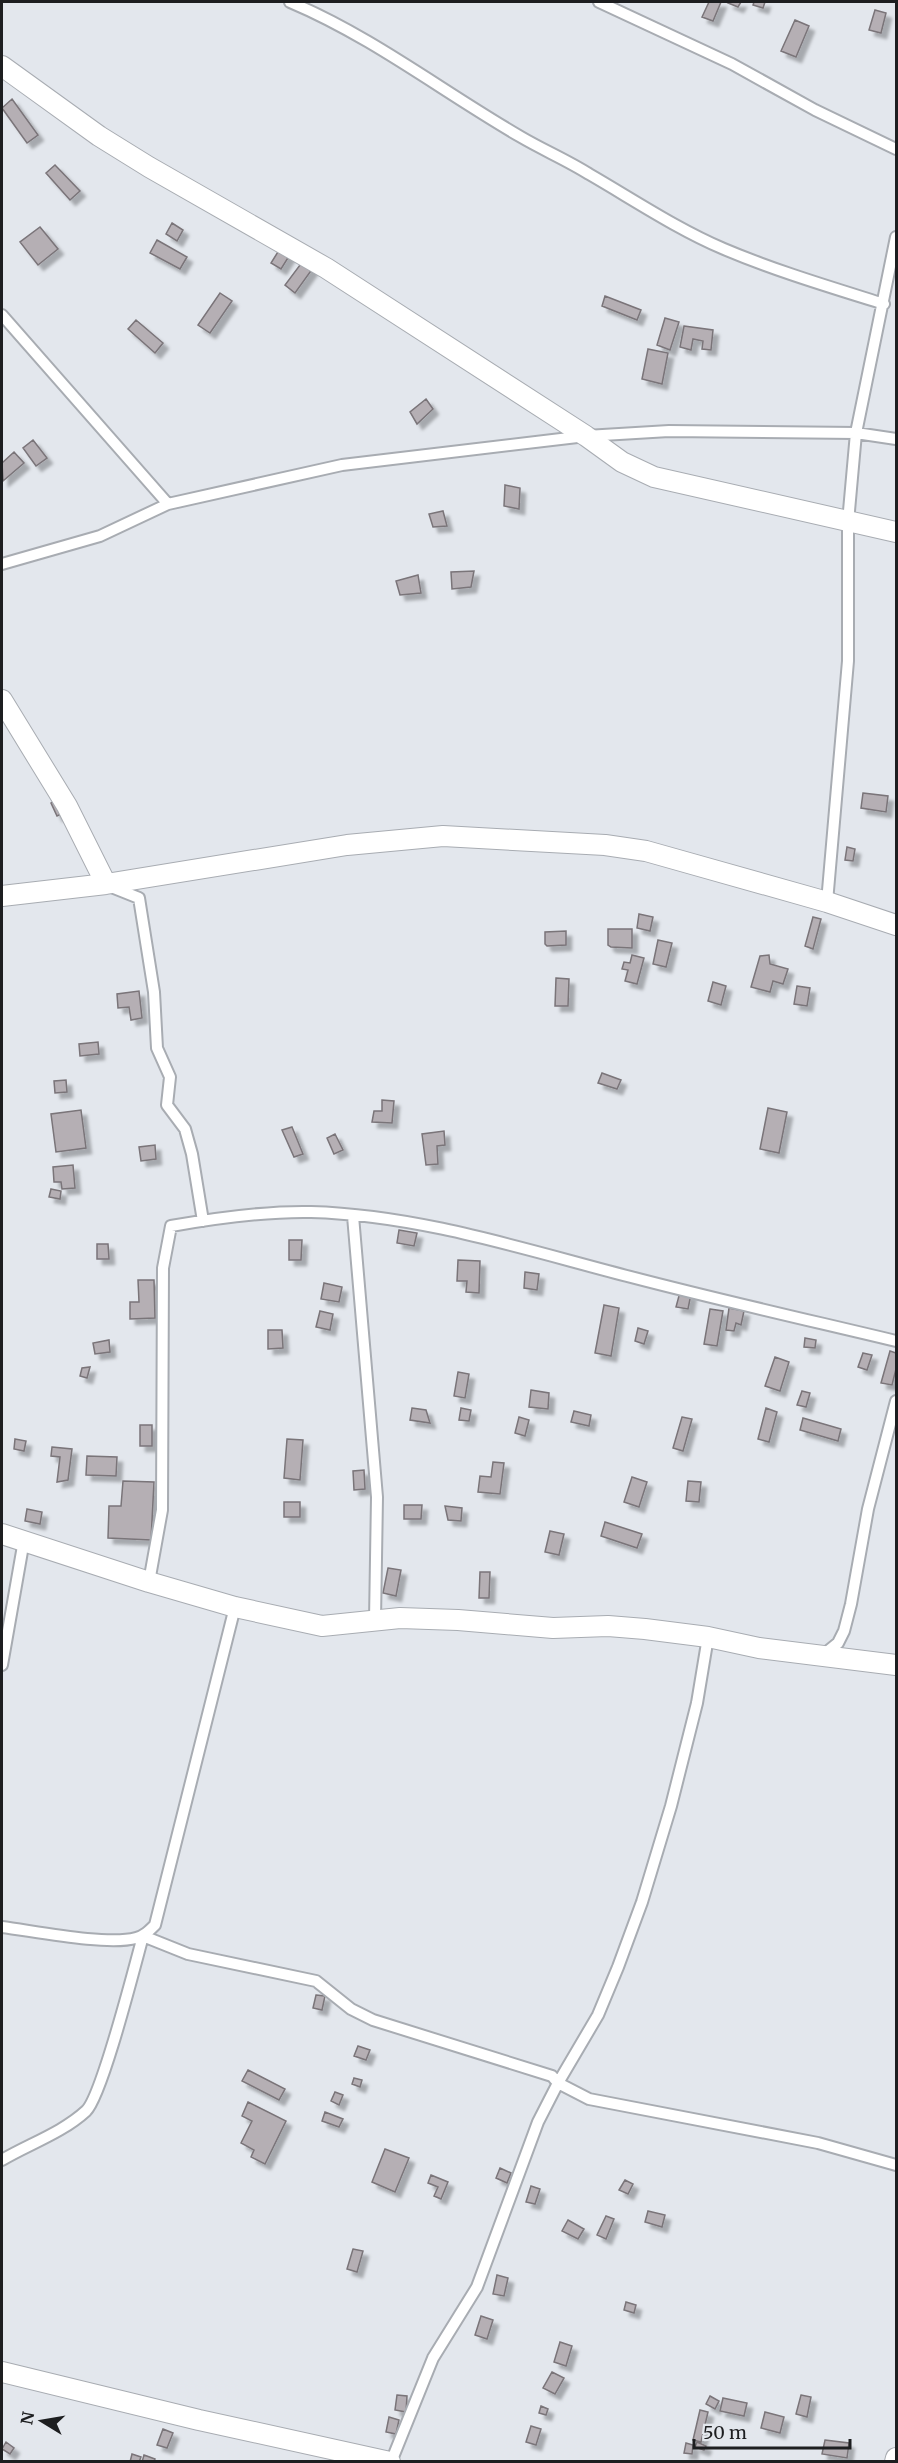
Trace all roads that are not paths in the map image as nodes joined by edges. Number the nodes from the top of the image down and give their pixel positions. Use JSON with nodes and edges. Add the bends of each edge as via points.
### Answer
{"nodes":[{"id":1,"x":290,"y":2,"type":"edge"},
{"id":2,"x":599,"y":2,"type":"edge"},
{"id":3,"x":2,"y":66,"type":"edge"},
{"id":4,"x":897,"y":149,"type":"edge"},
{"id":5,"x":897,"y":237,"type":"edge"},
{"id":6,"x":884,"y":304,"type":"junction"},
{"id":7,"x":2,"y":315,"type":"edge"},
{"id":8,"x":856,"y":433,"type":"junction"},
{"id":9,"x":586,"y":436,"type":"junction"},
{"id":10,"x":897,"y":440,"type":"edge"},
{"id":11,"x":168,"y":504,"type":"junction"},
{"id":12,"x":848,"y":522,"type":"junction"},
{"id":13,"x":897,"y":532,"type":"edge"},
{"id":14,"x":2,"y":564,"type":"edge"},
{"id":15,"x":2,"y":700,"type":"edge"},
{"id":16,"x":106,"y":884,"type":"junction"},
{"id":17,"x":2,"y":896,"type":"edge"},
{"id":18,"x":827,"y":902,"type":"junction"},
{"id":19,"x":897,"y":925,"type":"edge"},
{"id":20,"x":353,"y":1216,"type":"junction"},
{"id":21,"x":203,"y":1221,"type":"junction"},
{"id":22,"x":897,"y":1341,"type":"edge"},
{"id":23,"x":897,"y":1401,"type":"edge"},
{"id":24,"x":2,"y":1534,"type":"edge"},
{"id":25,"x":24,"y":1540,"type":"junction"},
{"id":26,"x":149,"y":1582,"type":"junction"},
{"id":27,"x":235,"y":1607,"type":"junction"},
{"id":28,"x":375,"y":1620,"type":"junction"},
{"id":29,"x":708,"y":1637,"type":"junction"},
{"id":30,"x":822,"y":1656,"type":"junction"},
{"id":31,"x":2,"y":1665,"type":"edge"},
{"id":32,"x":897,"y":1665,"type":"edge"},
{"id":33,"x":2,"y":1927,"type":"edge"},
{"id":34,"x":143,"y":1936,"type":"junction"},
{"id":35,"x":558,"y":2083,"type":"junction"},
{"id":36,"x":2,"y":2160,"type":"edge"},
{"id":37,"x":897,"y":2165,"type":"edge"},
{"id":38,"x":2,"y":2372,"type":"edge"},
{"id":39,"x":390,"y":2462,"type":"edge"}],
"edges":[{"from":1,"to":6,"type":"lane","via":[[337,23],[521,137],[722,248]]},
{"from":2,"to":4,"type":"lane","via":[[723,59],[815,111]]},
{"from":3,"to":9,"type":"street","via":[[99,136],[326,268]]},
{"from":5,"to":6,"type":"lane"},
{"from":6,"to":8,"type":"lane"},
{"from":7,"to":11,"type":"lane"},
{"from":8,"to":9,"type":"lane","via":[[669,431]]},
{"from":8,"to":10,"type":"lane"},
{"from":8,"to":12,"type":"lane"},
{"from":9,"to":11,"type":"lane","via":[[342,465]]},
{"from":9,"to":12,"type":"street","via":[[622,462],[654,477]]},
{"from":11,"to":14,"type":"lane","via":[[100,536]]},
{"from":12,"to":13,"type":"street"},
{"from":12,"to":18,"type":"lane","via":[[848,661]]},
{"from":15,"to":16,"type":"street","via":[[67,806]]},
{"from":16,"to":17,"type":"street"},
{"from":16,"to":18,"type":"street","via":[[347,844],[443,836],[646,851]]},
{"from":16,"to":21,"type":"lane","via":[[139,898],[154,992],[157,1048],[170,1077],[167,1104],[185,1129]]},
{"from":18,"to":19,"type":"street"},
{"from":20,"to":21,"type":"lane","via":[[310,1212]]},
{"from":20,"to":22,"type":"lane","via":[[450,1230]]},
{"from":20,"to":28,"type":"lane","via":[[377,1497]]},
{"from":21,"to":26,"type":"lane","via":[[171,1226],[166,1246],[162,1510]]},
{"from":23,"to":30,"type":"lane","via":[[868,1509],[852,1604],[838,1643]]},
{"from":24,"to":25,"type":"street"},
{"from":25,"to":26,"type":"street"},
{"from":25,"to":31,"type":"lane"},
{"from":26,"to":27,"type":"street"},
{"from":27,"to":28,"type":"street","via":[[322,1626]]},
{"from":27,"to":34,"type":"lane","via":[[160,1913],[155,1925]]},
{"from":28,"to":29,"type":"street","via":[[458,1620],[553,1628],[608,1626]]},
{"from":29,"to":30,"type":"street"},
{"from":29,"to":35,"type":"lane","via":[[697,1702],[642,1902],[598,2015]]},
{"from":30,"to":32,"type":"street"},
{"from":33,"to":34,"type":"lane","via":[[110,1940]]},
{"from":34,"to":35,"type":"lane","via":[[188,1954],[316,1981],[351,2009],[373,2020],[552,2076]]},
{"from":34,"to":36,"type":"lane","via":[[88,2109],[67,2125]]},
{"from":35,"to":37,"type":"lane","via":[[589,2099],[807,2140]]},
{"from":35,"to":39,"type":"lane","via":[[538,2122],[477,2287],[433,2358]]},
{"from":38,"to":39,"type":"street"}]}
